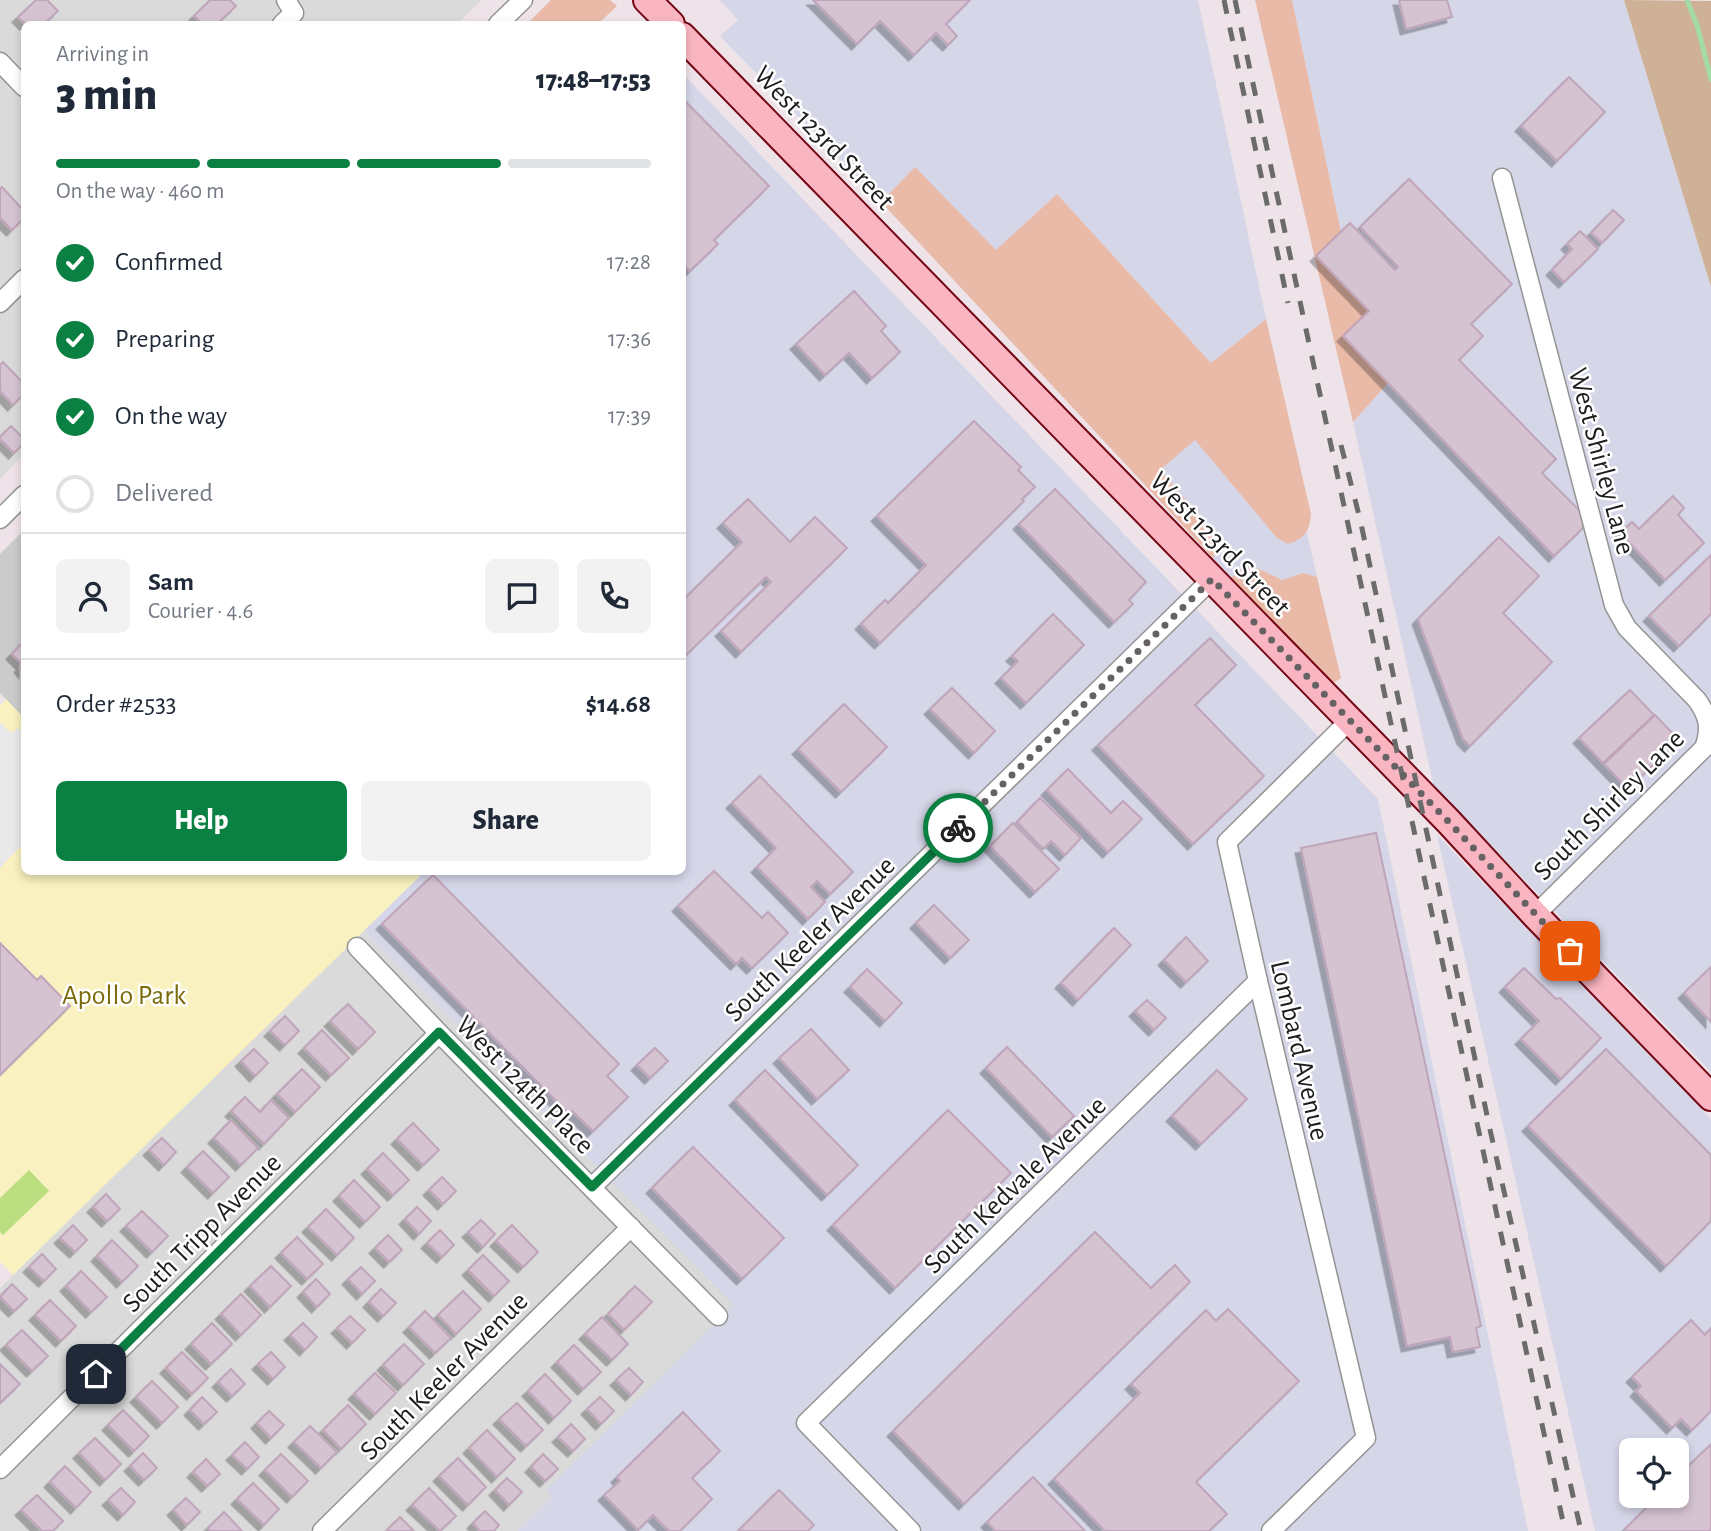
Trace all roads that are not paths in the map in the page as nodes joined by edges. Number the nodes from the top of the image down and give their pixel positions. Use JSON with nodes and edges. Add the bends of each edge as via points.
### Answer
{"nodes":[{"id":1,"x":523,"y":0,"type":"edge"},
{"id":2,"x":647,"y":0,"type":"edge"},
{"id":3,"x":502,"y":21,"type":"edge"},
{"id":4,"x":668,"y":21,"type":"edge"},
{"id":5,"x":686,"y":40,"type":"edge"},
{"id":6,"x":0,"y":62,"type":"edge"},
{"id":7,"x":21,"y":84,"type":"edge"},
{"id":8,"x":1502,"y":178,"type":"dead end"},
{"id":9,"x":21,"y":282,"type":"edge"},
{"id":10,"x":0,"y":303,"type":"edge"},
{"id":11,"x":21,"y":498,"type":"edge"},
{"id":12,"x":0,"y":519,"type":"edge"},
{"id":13,"x":1212,"y":579,"type":"junction"},
{"id":14,"x":1350,"y":720,"type":"junction"},
{"id":15,"x":1711,"y":727,"type":"edge"},
{"id":16,"x":1535,"y":915,"type":"junction"},
{"id":17,"x":357,"y":947,"type":"dead end"},
{"id":18,"x":1258,"y":981,"type":"junction"},
{"id":19,"x":439,"y":1032,"type":"junction"},
{"id":20,"x":1711,"y":1097,"type":"edge"},
{"id":21,"x":592,"y":1187,"type":"junction"},
{"id":22,"x":631,"y":1227,"type":"junction"},
{"id":23,"x":718,"y":1316,"type":"dead end"},
{"id":24,"x":0,"y":1469,"type":"edge"},
{"id":25,"x":323,"y":1531,"type":"edge"},
{"id":26,"x":911,"y":1531,"type":"edge"},
{"id":27,"x":1271,"y":1531,"type":"edge"}],
"edges":[{"from":1,"to":3,"type":"street"},
{"from":2,"to":4,"type":"street"},
{"from":5,"to":13,"type":"street","name":"West 123rd Street"},
{"from":6,"to":7,"type":"street"},
{"from":8,"to":15,"type":"street","name":"West Shirley Lane","via":[[1614,605],[1627,628],[1697,701]]},
{"from":9,"to":10,"type":"street"},
{"from":11,"to":12,"type":"street"},
{"from":13,"to":14,"type":"street","name":"West 123rd Street"},
{"from":13,"to":21,"type":"street","name":"South Keeler Avenue"},
{"from":14,"to":16,"type":"street","name":"West 123rd Street"},
{"from":14,"to":18,"type":"street","name":"Lombard Avenue","via":[[1227,842]]},
{"from":15,"to":16,"type":"street","name":"South Shirley Lane","via":[[1704,748]]},
{"from":16,"to":20,"type":"street","name":"West 123rd Street"},
{"from":17,"to":19,"type":"street","name":"West 124th Place"},
{"from":18,"to":26,"type":"street","name":"South Kedvale Avenue","via":[[806,1423]]},
{"from":18,"to":27,"type":"street","name":"Lombard Avenue","via":[[1366,1438]]},
{"from":19,"to":21,"type":"street","name":"West 124th Place"},
{"from":19,"to":24,"type":"street","name":"South Tripp Avenue"},
{"from":21,"to":22,"type":"street","name":"West 124th Place"},
{"from":22,"to":23,"type":"street","name":"West 124th Place"},
{"from":22,"to":25,"type":"street","name":"South Keeler Avenue"}]}
